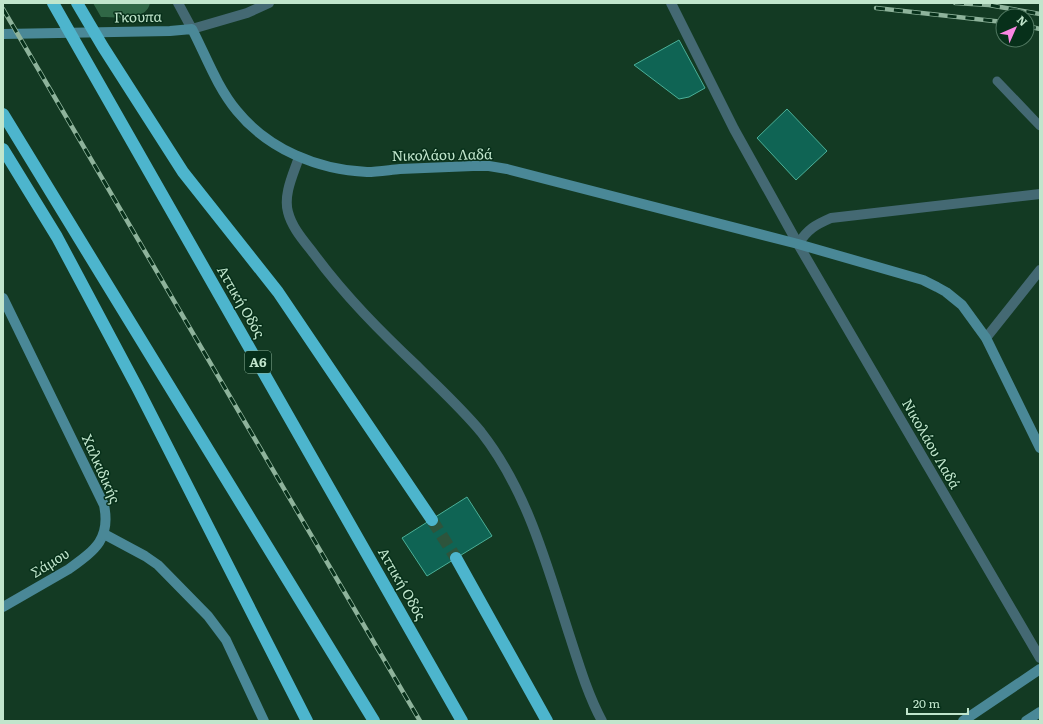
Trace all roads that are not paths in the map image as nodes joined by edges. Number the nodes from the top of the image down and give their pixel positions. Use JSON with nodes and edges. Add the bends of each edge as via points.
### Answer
{"nodes":[{"id":1,"x":53,"y":3,"type":"edge"},
{"id":2,"x":77,"y":3,"type":"edge"},
{"id":3,"x":178,"y":3,"type":"edge"},
{"id":4,"x":269,"y":3,"type":"edge"},
{"id":5,"x":670,"y":3,"type":"edge"},
{"id":6,"x":192,"y":29,"type":"junction"},
{"id":7,"x":3,"y":34,"type":"edge"},
{"id":8,"x":997,"y":81,"type":"dead end"},
{"id":9,"x":3,"y":114,"type":"edge"},
{"id":10,"x":1040,"y":126,"type":"edge"},
{"id":11,"x":3,"y":149,"type":"edge"},
{"id":12,"x":299,"y":157,"type":"junction"},
{"id":13,"x":1040,"y":194,"type":"edge"},
{"id":14,"x":798,"y":244,"type":"junction"},
{"id":15,"x":1040,"y":270,"type":"edge"},
{"id":16,"x":3,"y":298,"type":"edge"},
{"id":17,"x":986,"y":338,"type":"junction"},
{"id":18,"x":1040,"y":448,"type":"edge"},
{"id":19,"x":432,"y":520,"type":"tunnel mouth"},
{"id":20,"x":104,"y":534,"type":"junction"},
{"id":21,"x":456,"y":558,"type":"tunnel mouth"},
{"id":22,"x":3,"y":607,"type":"edge"},
{"id":23,"x":1040,"y":658,"type":"edge"},
{"id":24,"x":1040,"y":669,"type":"edge"},
{"id":25,"x":1040,"y":712,"type":"edge"},
{"id":26,"x":264,"y":721,"type":"edge"},
{"id":27,"x":307,"y":721,"type":"edge"},
{"id":28,"x":374,"y":721,"type":"edge"},
{"id":29,"x":462,"y":721,"type":"edge"},
{"id":30,"x":547,"y":721,"type":"edge"},
{"id":31,"x":602,"y":721,"type":"edge"},
{"id":32,"x":963,"y":721,"type":"edge"},
{"id":33,"x":1026,"y":721,"type":"edge"}],
"edges":[{"from":1,"to":29,"type":"highway","name":"Αττική Οδός","number":"Α6"},
{"from":2,"to":19,"type":"highway","via":[[183,172],[278,292]]},
{"from":3,"to":6,"type":"street"},
{"from":4,"to":6,"type":"street","name":"Γκουπα"},
{"from":5,"to":14,"type":"street","name":"Νικολάου Λαδά","via":[[734,129]]},
{"from":6,"to":7,"type":"street","name":"Γκουπα"},
{"from":6,"to":12,"type":"street","name":"Νικολάου Λαδά","via":[[236,110],[261,135]]},
{"from":8,"to":10,"type":"lane"},
{"from":9,"to":28,"type":"highway"},
{"from":11,"to":27,"type":"highway","via":[[57,237],[138,389]]},
{"from":12,"to":14,"type":"street","name":"Νικολάου Λαδά","via":[[333,168],[368,172],[473,166],[507,169]]},
{"from":12,"to":31,"type":"street","via":[[287,201],[287,211],[295,228],[349,298],[481,432],[501,461],[538,538],[581,672]]},
{"from":13,"to":14,"type":"street","via":[[831,218],[806,232]]},
{"from":14,"to":17,"type":"street","name":"Νικολάου Λαδά","via":[[923,280],[946,292],[962,305]]},
{"from":14,"to":23,"type":"street","name":"Νικολάου Λαδά"},
{"from":15,"to":17,"type":"street"},
{"from":16,"to":20,"type":"street","name":"Χαλκιδικής","via":[[104,504]]},
{"from":17,"to":18,"type":"street","name":"Νικολάου Λαδά"},
{"from":20,"to":22,"type":"street","name":"Σάμου","via":[[94,548],[74,566]]},
{"from":20,"to":26,"type":"street","via":[[158,565],[208,616],[226,640]]},
{"from":21,"to":30,"type":"highway"},
{"from":24,"to":32,"type":"street"},
{"from":25,"to":33,"type":"street"}]}
